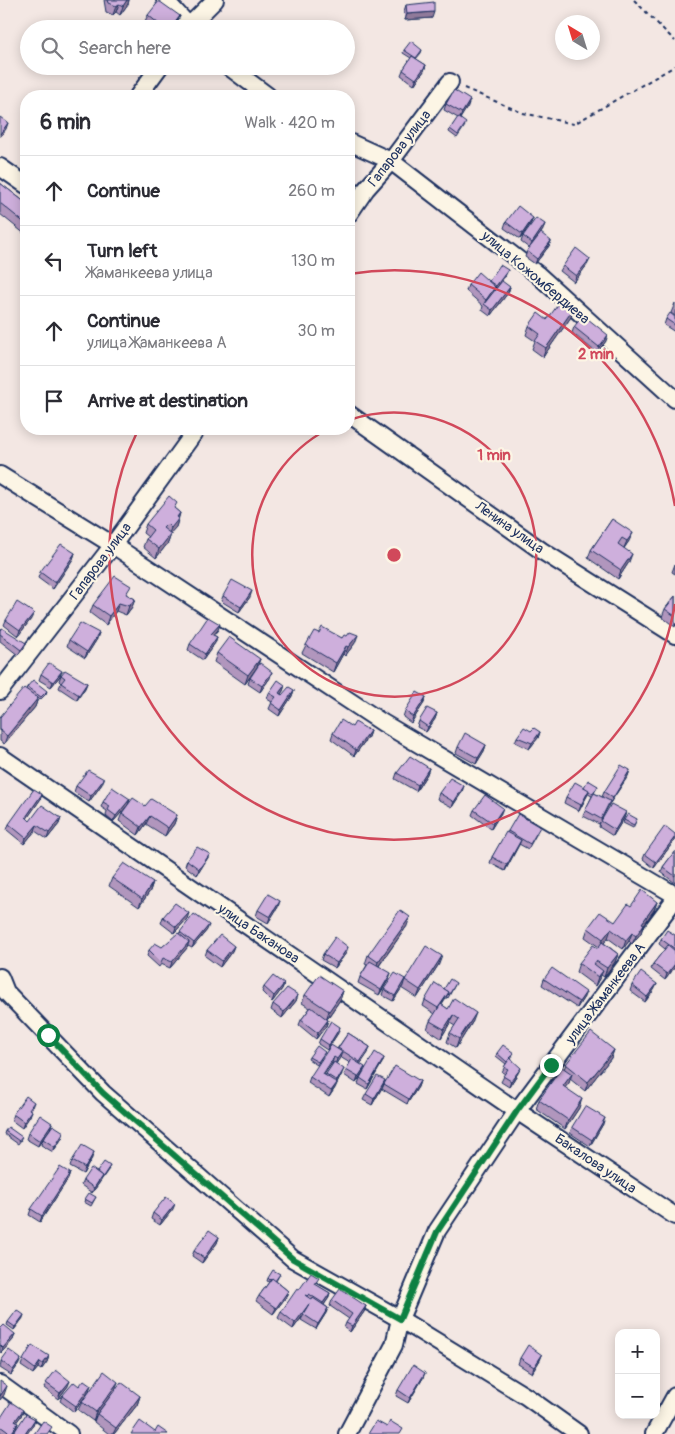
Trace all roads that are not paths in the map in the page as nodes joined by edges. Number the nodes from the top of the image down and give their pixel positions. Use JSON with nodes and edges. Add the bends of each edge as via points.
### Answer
{"nodes":[{"id":1,"x":165,"y":0,"type":"edge"},
{"id":2,"x":215,"y":0,"type":"edge"},
{"id":3,"x":182,"y":20,"type":"edge"},
{"id":4,"x":196,"y":20,"type":"edge"},
{"id":5,"x":153,"y":75,"type":"edge"},
{"id":6,"x":240,"y":75,"type":"edge"},
{"id":7,"x":450,"y":82,"type":"road end"},
{"id":8,"x":142,"y":90,"type":"edge"},
{"id":9,"x":260,"y":90,"type":"edge"},
{"id":10,"x":355,"y":145,"type":"edge"},
{"id":11,"x":391,"y":161,"type":"junction"},
{"id":12,"x":0,"y":167,"type":"edge"},
{"id":13,"x":20,"y":181,"type":"edge"},
{"id":14,"x":355,"y":205,"type":"edge"},
{"id":15,"x":675,"y":400,"type":"edge"},
{"id":16,"x":355,"y":418,"type":"edge"},
{"id":17,"x":193,"y":435,"type":"edge"},
{"id":18,"x":0,"y":475,"type":"edge"},
{"id":19,"x":113,"y":545,"type":"junction"},
{"id":20,"x":675,"y":635,"type":"edge"},
{"id":21,"x":0,"y":691,"type":"edge"},
{"id":22,"x":0,"y":756,"type":"edge"},
{"id":23,"x":675,"y":894,"type":"edge"},
{"id":24,"x":675,"y":899,"type":"edge"},
{"id":25,"x":0,"y":977,"type":"edge"},
{"id":26,"x":517,"y":1111,"type":"junction"},
{"id":27,"x":675,"y":1216,"type":"edge"},
{"id":28,"x":400,"y":1319,"type":"junction"},
{"id":29,"x":0,"y":1384,"type":"edge"},
{"id":30,"x":675,"y":1396,"type":"edge"},
{"id":31,"x":70,"y":1434,"type":"edge"},
{"id":32,"x":347,"y":1434,"type":"edge"},
{"id":33,"x":579,"y":1434,"type":"edge"},
{"id":34,"x":654,"y":1434,"type":"edge"}],
"edges":[{"from":1,"to":3,"type":"street"},
{"from":2,"to":4,"type":"street"},
{"from":5,"to":8,"type":"street"},
{"from":6,"to":9,"type":"street"},
{"from":7,"to":11,"type":"street","name":"Гапарова улица"},
{"from":10,"to":11,"type":"street","name":"улица Кожомбердиева"},
{"from":11,"to":14,"type":"street","name":"Гапарова улица"},
{"from":11,"to":15,"type":"street","name":"улица Кожомбердиева","via":[[537,274]]},
{"from":12,"to":13,"type":"street"},
{"from":16,"to":20,"type":"street","name":"Ленина улица","via":[[542,550]]},
{"from":17,"to":19,"type":"street","name":"Гапарова улица"},
{"from":18,"to":19,"type":"street"},
{"from":19,"to":21,"type":"street","name":"Гапарова улица"},
{"from":19,"to":23,"type":"street","via":[[383,723]]},
{"from":22,"to":26,"type":"street","name":"улица Баканова"},
{"from":24,"to":26,"type":"street","name":"улица Жаманкеева А"},
{"from":25,"to":28,"type":"street","via":[[6,992],[103,1093],[293,1259]]},
{"from":26,"to":27,"type":"street","name":"Бакалова улица"},
{"from":26,"to":28,"type":"street","name":"улица Жаманкеева А","via":[[437,1232]]},
{"from":28,"to":32,"type":"street","name":"улица Жаманкеева А","via":[[394,1345]]},
{"from":28,"to":33,"type":"street","via":[[527,1397]]},
{"from":29,"to":31,"type":"street"},
{"from":30,"to":34,"type":"street"}]}
